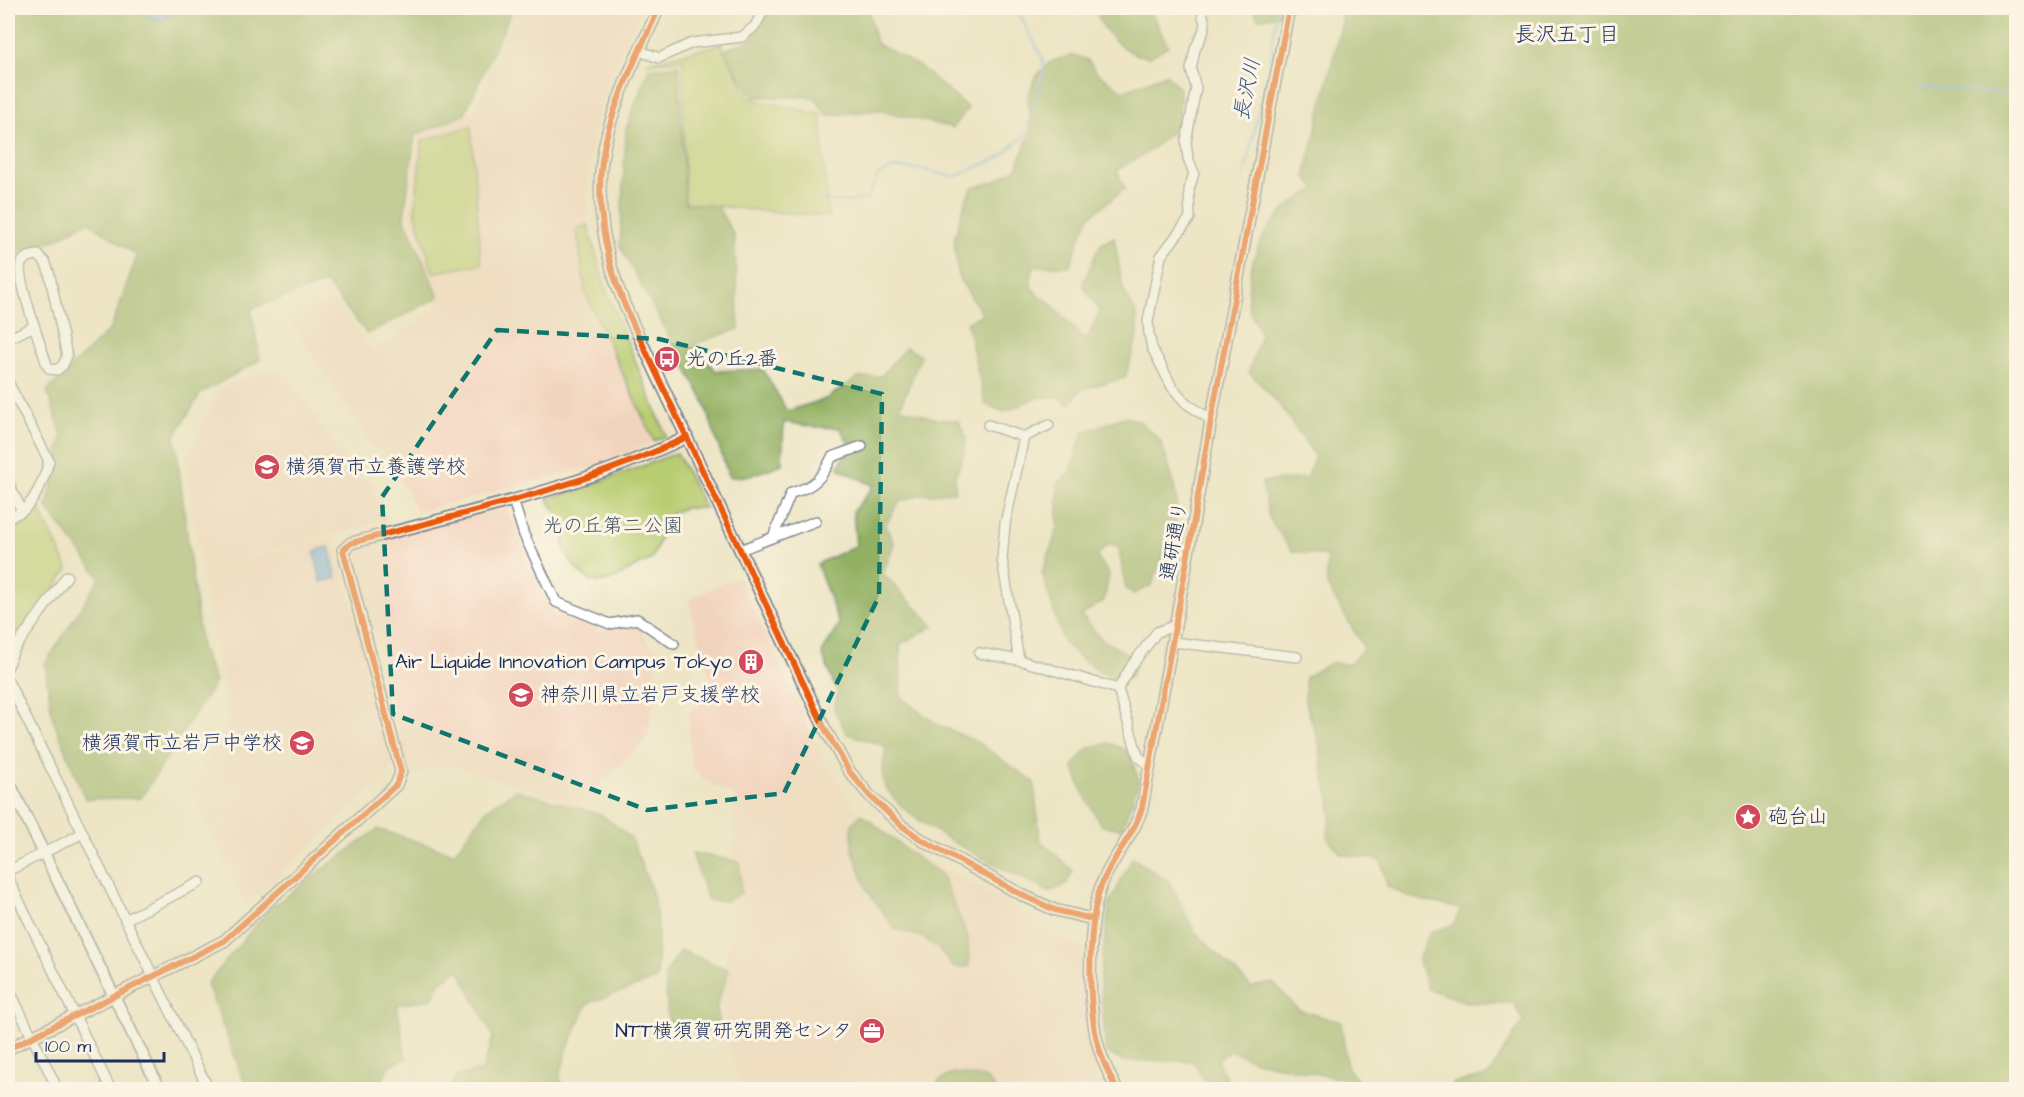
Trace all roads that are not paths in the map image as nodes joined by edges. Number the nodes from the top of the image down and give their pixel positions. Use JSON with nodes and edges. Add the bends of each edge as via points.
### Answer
{"nodes":[{"id":1,"x":659,"y":8,"type":"edge"},
{"id":2,"x":765,"y":8,"type":"edge"},
{"id":3,"x":1201,"y":8,"type":"edge"},
{"id":4,"x":1289,"y":8,"type":"edge"},
{"id":5,"x":640,"y":51,"type":"junction"},
{"id":6,"x":34,"y":326,"type":"junction"},
{"id":7,"x":8,"y":339,"type":"edge"},
{"id":8,"x":8,"y":382,"type":"edge"},
{"id":9,"x":1211,"y":420,"type":"junction"},
{"id":10,"x":988,"y":425,"type":"dead end"},
{"id":11,"x":1049,"y":425,"type":"dead end"},
{"id":12,"x":687,"y":437,"type":"junction"},
{"id":13,"x":1024,"y":437,"type":"junction"},
{"id":14,"x":862,"y":446,"type":"dead end"},
{"id":15,"x":8,"y":482,"type":"edge"},
{"id":16,"x":513,"y":500,"type":"junction"},
{"id":17,"x":22,"y":511,"type":"junction"},
{"id":18,"x":8,"y":518,"type":"edge"},
{"id":19,"x":816,"y":521,"type":"dead end"},
{"id":20,"x":773,"y":537,"type":"junction"},
{"id":21,"x":740,"y":550,"type":"junction"},
{"id":22,"x":68,"y":576,"type":"dead end"},
{"id":23,"x":1176,"y":624,"type":"junction"},
{"id":24,"x":1173,"y":642,"type":"junction"},
{"id":25,"x":674,"y":644,"type":"dead end"},
{"id":26,"x":979,"y":653,"type":"dead end"},
{"id":27,"x":1297,"y":657,"type":"dead end"},
{"id":28,"x":1019,"y":660,"type":"junction"},
{"id":29,"x":8,"y":666,"type":"edge"},
{"id":30,"x":8,"y":681,"type":"edge"},
{"id":31,"x":1118,"y":689,"type":"junction"},
{"id":32,"x":10,"y":693,"type":"edge"},
{"id":33,"x":1150,"y":766,"type":"junction"},
{"id":34,"x":8,"y":780,"type":"edge"},
{"id":35,"x":83,"y":833,"type":"junction"},
{"id":36,"x":44,"y":853,"type":"junction"},
{"id":37,"x":8,"y":871,"type":"edge"},
{"id":38,"x":8,"y":878,"type":"edge"},
{"id":39,"x":200,"y":882,"type":"dead end"},
{"id":40,"x":1092,"y":919,"type":"junction"},
{"id":41,"x":125,"y":920,"type":"junction"},
{"id":42,"x":154,"y":977,"type":"junction"},
{"id":43,"x":8,"y":987,"type":"edge"},
{"id":44,"x":115,"y":997,"type":"junction"},
{"id":45,"x":74,"y":1017,"type":"junction"},
{"id":46,"x":32,"y":1037,"type":"junction"},
{"id":47,"x":8,"y":1050,"type":"edge"},
{"id":48,"x":8,"y":1085,"type":"edge"},
{"id":49,"x":10,"y":1089,"type":"edge"},
{"id":50,"x":58,"y":1089,"type":"edge"},
{"id":51,"x":111,"y":1089,"type":"edge"},
{"id":52,"x":160,"y":1089,"type":"edge"},
{"id":53,"x":209,"y":1089,"type":"edge"},
{"id":54,"x":1117,"y":1089,"type":"edge"}],
"edges":[{"from":1,"to":5,"type":"street"},
{"from":2,"to":5,"type":"street","via":[[755,26],[742,37],[692,43],[659,58]]},
{"from":3,"to":9,"type":"street","via":[[1205,24],[1191,70],[1196,88],[1186,142],[1194,173],[1189,190],[1190,218],[1161,256],[1148,321],[1152,348],[1172,387],[1186,404]]},
{"from":4,"to":9,"type":"street","name":"通研通り"},
{"from":5,"to":12,"type":"street","via":[[608,132],[600,192],[603,235],[621,300]]},
{"from":6,"to":6,"type":"street","via":[[20,266],[28,257],[38,255],[49,272],[67,356],[57,370],[47,365]]},
{"from":6,"to":7,"type":"street"},
{"from":8,"to":17,"type":"street","via":[[49,461]]},
{"from":9,"to":23,"type":"street","name":"通研通り"},
{"from":10,"to":13,"type":"street"},
{"from":11,"to":13,"type":"street"},
{"from":12,"to":16,"type":"street","via":[[613,468]]},
{"from":12,"to":21,"type":"street"},
{"from":13,"to":28,"type":"street","via":[[1005,524],[1002,559]]},
{"from":14,"to":20,"type":"street","via":[[832,457],[825,472],[807,489],[791,493]]},
{"from":15,"to":17,"type":"street"},
{"from":16,"to":25,"type":"street","via":[[524,535],[556,602],[610,624],[637,620]]},
{"from":16,"to":42,"type":"street","via":[[351,543],[344,550],[401,772],[396,785],[224,941]]},
{"from":17,"to":18,"type":"street"},
{"from":19,"to":20,"type":"street"},
{"from":20,"to":21,"type":"street"},
{"from":21,"to":40,"type":"street","via":[[834,748],[870,796],[902,826],[932,846],[1024,896],[1055,910]]},
{"from":22,"to":29,"type":"street","via":[[13,651]]},
{"from":23,"to":24,"type":"street","name":"通研通り"},
{"from":23,"to":31,"type":"street","via":[[1157,632]]},
{"from":24,"to":27,"type":"street"},
{"from":24,"to":33,"type":"street","name":"通研通り"},
{"from":26,"to":28,"type":"street"},
{"from":28,"to":31,"type":"street"},
{"from":30,"to":32,"type":"street"},
{"from":31,"to":33,"type":"street","via":[[1138,756]]},
{"from":32,"to":35,"type":"street"},
{"from":33,"to":40,"type":"street","name":"通研通り","via":[[1138,821],[1103,880]]},
{"from":34,"to":36,"type":"street"},
{"from":35,"to":36,"type":"street"},
{"from":35,"to":41,"type":"street"},
{"from":36,"to":37,"type":"street"},
{"from":36,"to":44,"type":"street"},
{"from":38,"to":45,"type":"street"},
{"from":39,"to":41,"type":"street"},
{"from":40,"to":54,"type":"street","name":"通研通り","via":[[1091,997],[1098,1047]]},
{"from":41,"to":42,"type":"street"},
{"from":42,"to":44,"type":"street"},
{"from":42,"to":53,"type":"street"},
{"from":43,"to":46,"type":"street"},
{"from":44,"to":45,"type":"street"},
{"from":44,"to":52,"type":"street"},
{"from":45,"to":46,"type":"street"},
{"from":45,"to":51,"type":"street"},
{"from":46,"to":47,"type":"street"},
{"from":46,"to":50,"type":"street"},
{"from":48,"to":49,"type":"street"}]}
